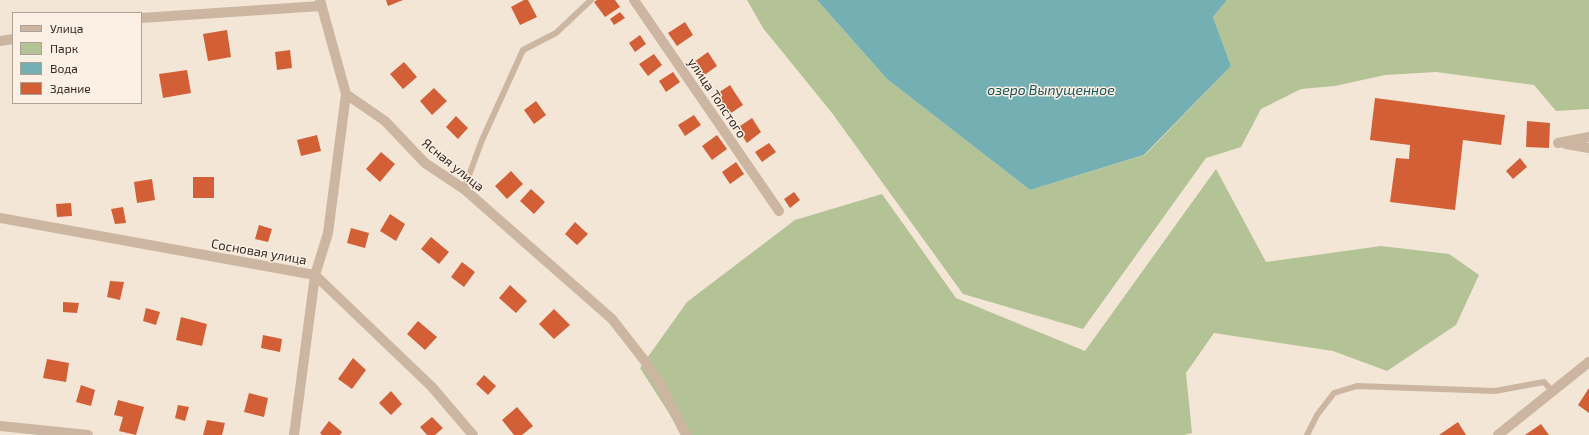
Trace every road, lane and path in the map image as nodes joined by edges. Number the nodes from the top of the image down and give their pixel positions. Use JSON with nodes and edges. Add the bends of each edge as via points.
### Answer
{"nodes":[{"id":1,"x":591,"y":0,"type":"edge"},
{"id":2,"x":634,"y":0,"type":"edge"},
{"id":3,"x":320,"y":3,"type":"edge"},
{"id":4,"x":142,"y":18,"type":"edge"},
{"id":5,"x":12,"y":39,"type":"edge"},
{"id":6,"x":0,"y":41,"type":"edge"},
{"id":7,"x":346,"y":94,"type":"junction"},
{"id":8,"x":1589,"y":137,"type":"edge"},
{"id":9,"x":1589,"y":148,"type":"edge"},
{"id":10,"x":464,"y":189,"type":"junction"},
{"id":11,"x":779,"y":211,"type":"dead end"},
{"id":12,"x":0,"y":218,"type":"edge"},
{"id":13,"x":315,"y":275,"type":"junction"},
{"id":14,"x":1589,"y":362,"type":"edge"},
{"id":15,"x":1553,"y":392,"type":"junction"},
{"id":16,"x":0,"y":426,"type":"edge"},
{"id":17,"x":88,"y":435,"type":"edge"},
{"id":18,"x":294,"y":435,"type":"edge"},
{"id":19,"x":473,"y":435,"type":"edge"},
{"id":20,"x":686,"y":435,"type":"edge"},
{"id":21,"x":1307,"y":435,"type":"edge"},
{"id":22,"x":1498,"y":435,"type":"edge"}],
"edges":[{"from":1,"to":10,"type":"lane","via":[[556,33],[523,50],[482,140]]},
{"from":2,"to":11,"type":"street","name":"улица Толстого"},
{"from":3,"to":4,"type":"street"},
{"from":3,"to":7,"type":"street"},
{"from":5,"to":6,"type":"street"},
{"from":7,"to":10,"type":"street","name":"Ясная улица","via":[[385,121],[425,163]]},
{"from":7,"to":13,"type":"street","via":[[328,233]]},
{"from":8,"to":9,"type":"street","via":[[1558,143]]},
{"from":10,"to":20,"type":"street","name":"Ясная улица","via":[[612,319],[660,384]]},
{"from":12,"to":13,"type":"street","name":"Сосновая улица"},
{"from":13,"to":18,"type":"street"},
{"from":13,"to":19,"type":"street","name":"Сосновая улица","via":[[432,387]]},
{"from":14,"to":15,"type":"street"},
{"from":15,"to":21,"type":"lane","via":[[1544,382],[1494,391],[1357,386],[1334,393],[1317,415]]},
{"from":15,"to":22,"type":"street"},
{"from":16,"to":17,"type":"street"}]}
